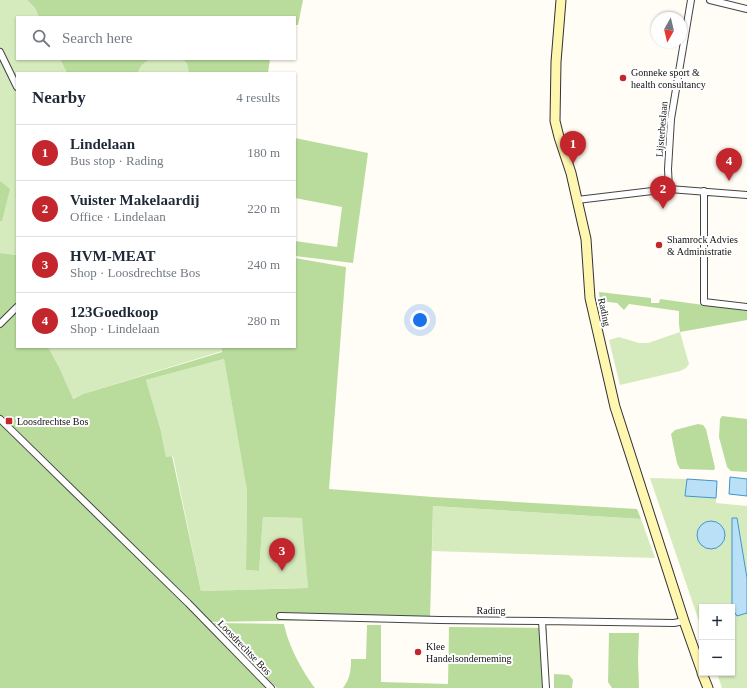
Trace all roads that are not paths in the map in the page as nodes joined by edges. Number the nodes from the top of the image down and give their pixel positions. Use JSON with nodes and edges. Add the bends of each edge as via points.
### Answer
{"nodes":[{"id":1,"x":561,"y":0,"type":"edge"},
{"id":2,"x":691,"y":0,"type":"edge"},
{"id":3,"x":710,"y":0,"type":"edge"},
{"id":4,"x":747,"y":9,"type":"edge"},
{"id":5,"x":0,"y":52,"type":"edge"},
{"id":6,"x":16,"y":85,"type":"edge"},
{"id":7,"x":669,"y":188,"type":"junction"},
{"id":8,"x":704,"y":191,"type":"junction"},
{"id":9,"x":747,"y":195,"type":"edge"},
{"id":10,"x":577,"y":200,"type":"junction"},
{"id":11,"x":747,"y":307,"type":"edge"},
{"id":12,"x":16,"y":308,"type":"edge"},
{"id":13,"x":0,"y":324,"type":"edge"},
{"id":14,"x":0,"y":419,"type":"edge"},
{"id":15,"x":280,"y":616,"type":"dead end"},
{"id":16,"x":542,"y":621,"type":"junction"},
{"id":17,"x":684,"y":621,"type":"junction"},
{"id":18,"x":699,"y":664,"type":"edge"},
{"id":19,"x":703,"y":676,"type":"edge"},
{"id":20,"x":271,"y":688,"type":"edge"},
{"id":21,"x":546,"y":688,"type":"edge"},
{"id":22,"x":708,"y":688,"type":"edge"}],
"edges":[{"from":1,"to":10,"type":"main road","name":"Rading","via":[[556,62],[556,120]]},
{"from":2,"to":7,"type":"street","name":"Lijsterbeslaan","via":[[671,119]]},
{"from":3,"to":4,"type":"street"},
{"from":5,"to":6,"type":"street"},
{"from":7,"to":8,"type":"street"},
{"from":7,"to":10,"type":"street"},
{"from":8,"to":9,"type":"street"},
{"from":8,"to":11,"type":"street","via":[[704,302]]},
{"from":10,"to":17,"type":"main road","name":"Rading","via":[[586,239],[590,298],[615,407]]},
{"from":12,"to":13,"type":"street"},
{"from":14,"to":20,"type":"street","name":"Loosdrechtse Bos"},
{"from":15,"to":16,"type":"street","name":"Rading"},
{"from":16,"to":17,"type":"street","name":"Rading"},
{"from":16,"to":21,"type":"street"},
{"from":17,"to":18,"type":"main road","name":"Rading"},
{"from":19,"to":22,"type":"main road","name":"Rading"}]}
